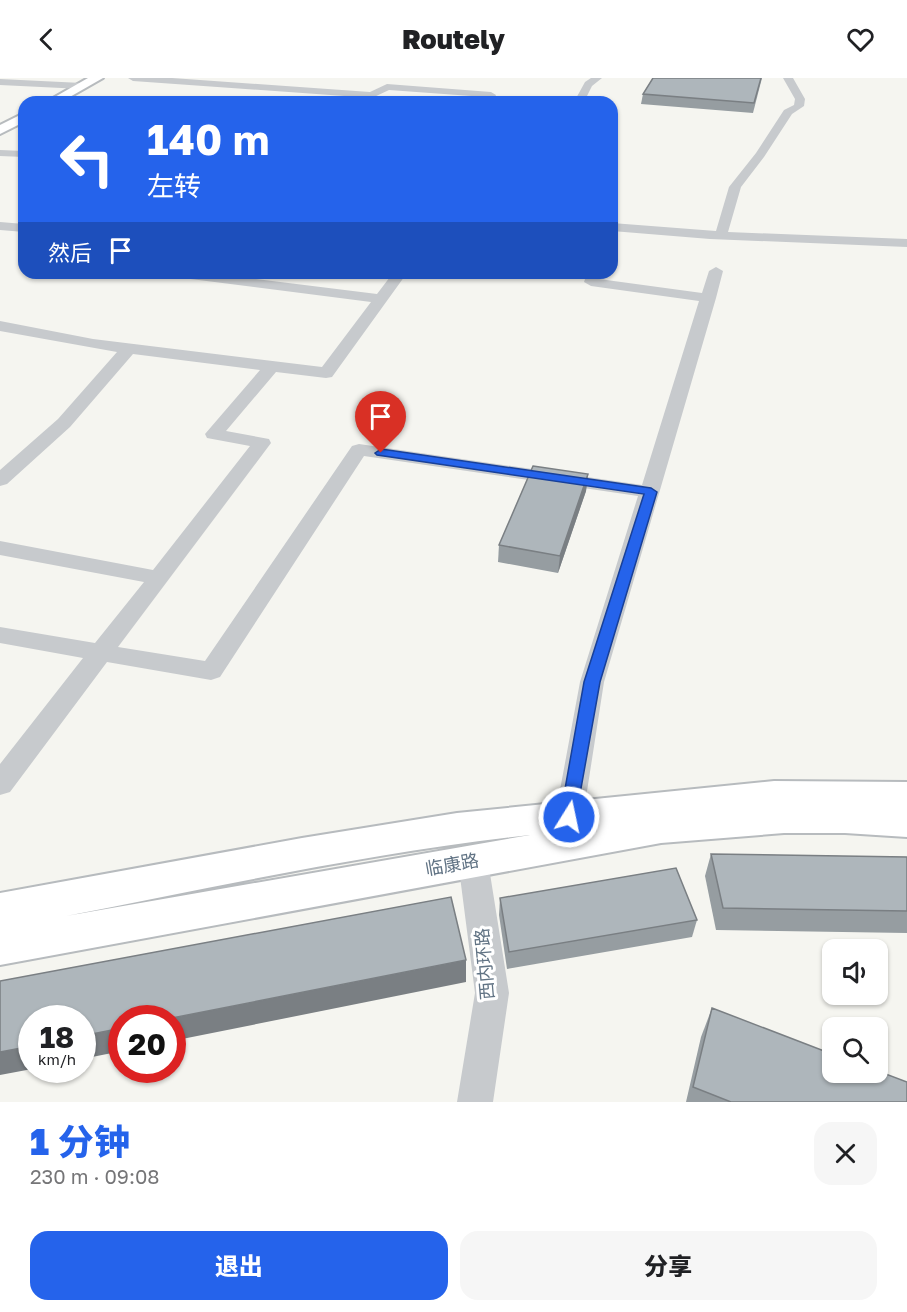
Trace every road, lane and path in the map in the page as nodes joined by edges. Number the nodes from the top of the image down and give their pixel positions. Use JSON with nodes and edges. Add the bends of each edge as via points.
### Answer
{"nodes":[{"id":1,"x":97,"y":78,"type":"edge"},
{"id":2,"x":133,"y":78,"type":"edge"},
{"id":3,"x":431,"y":78,"type":"edge"},
{"id":4,"x":597,"y":78,"type":"edge"},
{"id":5,"x":788,"y":78,"type":"edge"},
{"id":6,"x":204,"y":80,"type":"edge"},
{"id":7,"x":0,"y":82,"type":"edge"},
{"id":8,"x":82,"y":86,"type":"junction"},
{"id":9,"x":255,"y":87,"type":"junction"},
{"id":10,"x":422,"y":89,"type":"junction"},
{"id":11,"x":440,"y":91,"type":"junction"},
{"id":12,"x":63,"y":96,"type":"edge"},
{"id":13,"x":242,"y":96,"type":"edge"},
{"id":14,"x":342,"y":96,"type":"edge"},
{"id":15,"x":375,"y":96,"type":"edge"},
{"id":16,"x":435,"y":96,"type":"edge"},
{"id":17,"x":491,"y":96,"type":"edge"},
{"id":18,"x":582,"y":96,"type":"edge"},
{"id":19,"x":18,"y":120,"type":"edge"},
{"id":20,"x":0,"y":130,"type":"edge"},
{"id":21,"x":0,"y":153,"type":"edge"},
{"id":22,"x":18,"y":154,"type":"edge"},
{"id":23,"x":0,"y":226,"type":"edge"},
{"id":24,"x":618,"y":227,"type":"edge"},
{"id":25,"x":18,"y":228,"type":"edge"},
{"id":26,"x":721,"y":235,"type":"junction"},
{"id":27,"x":907,"y":243,"type":"edge"},
{"id":28,"x":716,"y":271,"type":"dead end"},
{"id":29,"x":222,"y":279,"type":"edge"},
{"id":30,"x":395,"y":279,"type":"edge"},
{"id":31,"x":592,"y":279,"type":"edge"},
{"id":32,"x":709,"y":298,"type":"junction"},
{"id":33,"x":380,"y":299,"type":"junction"},
{"id":34,"x":0,"y":326,"type":"edge"},
{"id":35,"x":21,"y":330,"type":"junction"},
{"id":36,"x":0,"y":344,"type":"edge"},
{"id":37,"x":128,"y":349,"type":"junction"},
{"id":38,"x":271,"y":367,"type":"junction"},
{"id":39,"x":0,"y":480,"type":"edge"},
{"id":40,"x":651,"y":492,"type":"junction"},
{"id":41,"x":0,"y":548,"type":"edge"},
{"id":42,"x":160,"y":578,"type":"junction"},
{"id":43,"x":0,"y":636,"type":"edge"},
{"id":44,"x":99,"y":652,"type":"junction"},
{"id":45,"x":0,"y":784,"type":"edge"},
{"id":46,"x":907,"y":796,"type":"edge"},
{"id":47,"x":569,"y":817,"type":"junction"},
{"id":48,"x":907,"y":822,"type":"edge"},
{"id":49,"x":473,"y":861,"type":"junction"},
{"id":50,"x":0,"y":911,"type":"edge"},
{"id":51,"x":0,"y":946,"type":"edge"},
{"id":52,"x":475,"y":1102,"type":"edge"}],
"edges":[{"from":1,"to":8,"type":"main road"},
{"from":2,"to":6,"type":"street"},
{"from":3,"to":10,"type":"street"},
{"from":4,"to":18,"type":"street","via":[[588,84]]},
{"from":5,"to":26,"type":"street","via":[[800,99],[799,106],[788,112],[735,187]]},
{"from":6,"to":9,"type":"street"},
{"from":7,"to":8,"type":"street"},
{"from":8,"to":12,"type":"main road"},
{"from":9,"to":13,"type":"street"},
{"from":9,"to":14,"type":"street"},
{"from":10,"to":11,"type":"street"},
{"from":10,"to":15,"type":"street","via":[[387,87]]},
{"from":11,"to":16,"type":"street"},
{"from":11,"to":17,"type":"street"},
{"from":19,"to":20,"type":"main road"},
{"from":21,"to":22,"type":"street"},
{"from":23,"to":25,"type":"street"},
{"from":24,"to":26,"type":"street"},
{"from":26,"to":27,"type":"street"},
{"from":28,"to":32,"type":"street"},
{"from":29,"to":33,"type":"street"},
{"from":30,"to":33,"type":"street"},
{"from":31,"to":32,"type":"street","via":[[591,282]]},
{"from":32,"to":40,"type":"street"},
{"from":33,"to":38,"type":"street","via":[[326,373]]},
{"from":34,"to":35,"type":"street"},
{"from":35,"to":36,"type":"street"},
{"from":35,"to":37,"type":"street"},
{"from":37,"to":38,"type":"street"},
{"from":37,"to":39,"type":"street","via":[[64,423]]},
{"from":38,"to":42,"type":"street","via":[[214,434],[262,443]]},
{"from":40,"to":44,"type":"street","via":[[358,450],[211,671]]},
{"from":40,"to":47,"type":"street","via":[[592,682]]},
{"from":41,"to":42,"type":"street"},
{"from":42,"to":44,"type":"street"},
{"from":43,"to":44,"type":"street"},
{"from":44,"to":45,"type":"street"},
{"from":46,"to":47,"type":"main road","via":[[774,795]]},
{"from":47,"to":50,"type":"main road","via":[[446,830]]},
{"from":48,"to":49,"type":"main road","name":"临康路","via":[[820,817],[713,821]]},
{"from":49,"to":51,"type":"main road","name":"临康路"},
{"from":49,"to":52,"type":"street","name":"西内环路","via":[[492,993]]}]}
